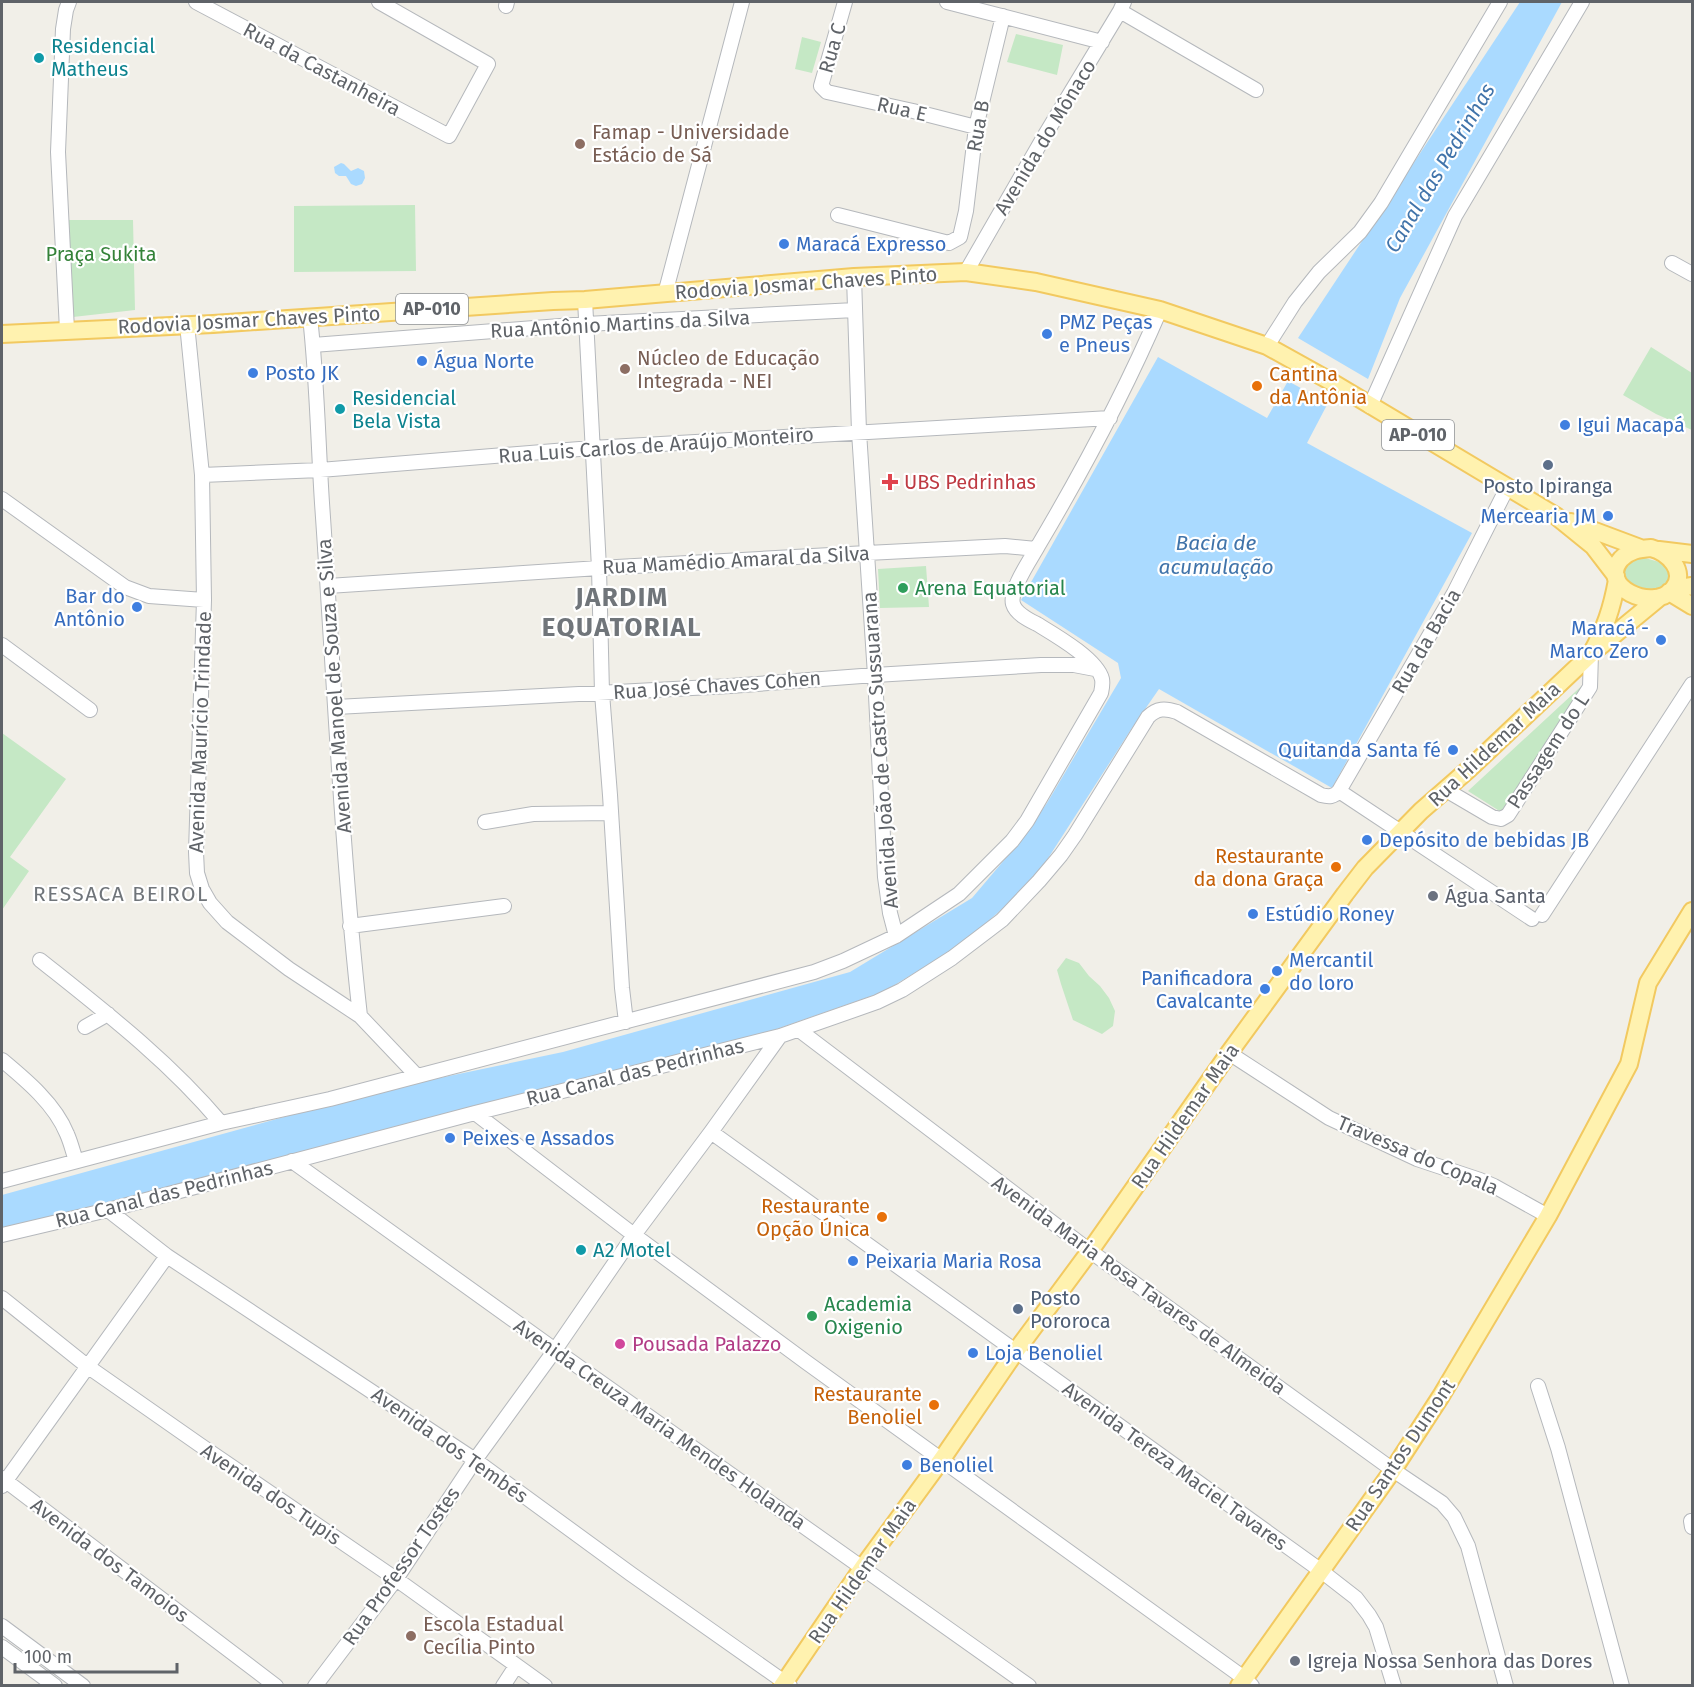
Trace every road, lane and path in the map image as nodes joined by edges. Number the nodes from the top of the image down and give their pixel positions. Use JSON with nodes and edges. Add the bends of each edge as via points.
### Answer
{"nodes":[{"id":1,"x":69,"y":2,"type":"edge"},
{"id":2,"x":196,"y":2,"type":"edge"},
{"id":3,"x":379,"y":2,"type":"edge"},
{"id":4,"x":742,"y":2,"type":"edge"},
{"id":5,"x":845,"y":2,"type":"edge"},
{"id":6,"x":947,"y":2,"type":"edge"},
{"id":7,"x":1500,"y":2,"type":"edge"},
{"id":8,"x":1582,"y":2,"type":"edge"},
{"id":9,"x":1122,"y":6,"type":"edge"},
{"id":10,"x":1003,"y":16,"type":"junction"},
{"id":11,"x":1102,"y":42,"type":"junction"},
{"id":12,"x":1256,"y":90,"type":"dead end"},
{"id":13,"x":827,"y":92,"type":"joint"},
{"id":14,"x":976,"y":128,"type":"junction"},
{"id":15,"x":838,"y":215,"type":"dead end"},
{"id":16,"x":1672,"y":263,"type":"dead end"},
{"id":17,"x":966,"y":272,"type":"junction"},
{"id":18,"x":1692,"y":274,"type":"edge"},
{"id":19,"x":854,"y":277,"type":"junction"},
{"id":20,"x":666,"y":294,"type":"junction"},
{"id":21,"x":585,"y":300,"type":"junction"},
{"id":22,"x":855,"y":310,"type":"junction"},
{"id":23,"x":1160,"y":310,"type":"junction"},
{"id":24,"x":310,"y":317,"type":"junction"},
{"id":25,"x":187,"y":324,"type":"junction"},
{"id":26,"x":586,"y":324,"type":"junction"},
{"id":27,"x":67,"y":330,"type":"junction"},
{"id":28,"x":2,"y":334,"type":"edge"},
{"id":29,"x":1267,"y":346,"type":"junction"},
{"id":30,"x":314,"y":351,"type":"junction"},
{"id":31,"x":1370,"y":406,"type":"junction"},
{"id":32,"x":1110,"y":418,"type":"junction"},
{"id":33,"x":859,"y":432,"type":"junction"},
{"id":34,"x":592,"y":448,"type":"junction"},
{"id":35,"x":320,"y":470,"type":"junction"},
{"id":36,"x":202,"y":475,"type":"junction"},
{"id":37,"x":1507,"y":488,"type":"junction"},
{"id":38,"x":2,"y":499,"type":"edge"},
{"id":39,"x":1556,"y":516,"type":"junction"},
{"id":40,"x":1036,"y":549,"type":"junction"},
{"id":41,"x":1651,"y":549,"type":"junction"},
{"id":42,"x":867,"y":553,"type":"junction"},
{"id":43,"x":1692,"y":554,"type":"edge"},
{"id":44,"x":599,"y":568,"type":"junction"},
{"id":45,"x":1616,"y":578,"type":"junction"},
{"id":46,"x":328,"y":586,"type":"junction"},
{"id":47,"x":1678,"y":589,"type":"edge"},
{"id":48,"x":204,"y":600,"type":"junction"},
{"id":49,"x":1692,"y":606,"type":"edge"},
{"id":50,"x":2,"y":645,"type":"edge"},
{"id":51,"x":1591,"y":654,"type":"junction"},
{"id":52,"x":1097,"y":669,"type":"junction"},
{"id":53,"x":875,"y":675,"type":"junction"},
{"id":54,"x":1692,"y":684,"type":"edge"},
{"id":55,"x":602,"y":693,"type":"junction"},
{"id":56,"x":336,"y":706,"type":"junction"},
{"id":57,"x":90,"y":710,"type":"dead end"},
{"id":58,"x":1446,"y":790,"type":"junction"},
{"id":59,"x":1339,"y":791,"type":"junction"},
{"id":60,"x":611,"y":813,"type":"junction"},
{"id":61,"x":485,"y":822,"type":"dead end"},
{"id":62,"x":1400,"y":832,"type":"junction"},
{"id":63,"x":504,"y":906,"type":"dead end"},
{"id":64,"x":1692,"y":911,"type":"edge"},
{"id":65,"x":350,"y":926,"type":"junction"},
{"id":66,"x":896,"y":936,"type":"junction"},
{"id":67,"x":40,"y":960,"type":"dead end"},
{"id":68,"x":108,"y":1014,"type":"junction"},
{"id":69,"x":360,"y":1016,"type":"junction"},
{"id":70,"x":626,"y":1022,"type":"junction"},
{"id":71,"x":85,"y":1028,"type":"dead end"},
{"id":72,"x":799,"y":1030,"type":"junction"},
{"id":73,"x":780,"y":1036,"type":"junction"},
{"id":74,"x":1229,"y":1053,"type":"junction"},
{"id":75,"x":2,"y":1060,"type":"edge"},
{"id":76,"x":417,"y":1076,"type":"junction"},
{"id":77,"x":475,"y":1113,"type":"junction"},
{"id":78,"x":221,"y":1123,"type":"junction"},
{"id":79,"x":711,"y":1132,"type":"junction"},
{"id":80,"x":76,"y":1161,"type":"junction"},
{"id":81,"x":292,"y":1161,"type":"junction"},
{"id":82,"x":2,"y":1181,"type":"edge"},
{"id":83,"x":108,"y":1210,"type":"junction"},
{"id":84,"x":1548,"y":1216,"type":"junction"},
{"id":85,"x":2,"y":1235,"type":"edge"},
{"id":86,"x":634,"y":1235,"type":"junction"},
{"id":87,"x":1090,"y":1251,"type":"junction"},
{"id":88,"x":166,"y":1256,"type":"junction"},
{"id":89,"x":2,"y":1298,"type":"edge"},
{"id":90,"x":555,"y":1350,"type":"junction"},
{"id":91,"x":1016,"y":1351,"type":"junction"},
{"id":92,"x":87,"y":1366,"type":"junction"},
{"id":93,"x":1538,"y":1386,"type":"dead end"},
{"id":94,"x":942,"y":1459,"type":"junction"},
{"id":95,"x":475,"y":1460,"type":"junction"},
{"id":96,"x":1393,"y":1470,"type":"junction"},
{"id":97,"x":3,"y":1482,"type":"edge"},
{"id":98,"x":862,"y":1566,"type":"junction"},
{"id":99,"x":1320,"y":1570,"type":"junction"},
{"id":100,"x":396,"y":1579,"type":"junction"},
{"id":101,"x":2,"y":1626,"type":"edge"},
{"id":102,"x":2,"y":1647,"type":"edge"},
{"id":103,"x":516,"y":1666,"type":"junction"},
{"id":104,"x":1245,"y":1683,"type":"edge"},
{"id":105,"x":786,"y":1684,"type":"edge"},
{"id":106,"x":55,"y":1686,"type":"edge"},
{"id":107,"x":83,"y":1686,"type":"edge"},
{"id":108,"x":276,"y":1686,"type":"edge"},
{"id":109,"x":315,"y":1686,"type":"edge"},
{"id":110,"x":503,"y":1686,"type":"edge"},
{"id":111,"x":545,"y":1686,"type":"edge"},
{"id":112,"x":1029,"y":1686,"type":"edge"},
{"id":113,"x":1394,"y":1686,"type":"edge"},
{"id":114,"x":1506,"y":1686,"type":"edge"},
{"id":115,"x":1622,"y":1686,"type":"edge"}],
"edges":[{"from":1,"to":27,"type":"street","via":[[63,29],[58,152]]},
{"from":2,"to":3,"type":"street","name":"Rua da Castanheira","via":[[449,136],[488,64]]},
{"from":4,"to":20,"type":"street"},
{"from":5,"to":13,"type":"street","name":"Rua C","via":[[821,86]]},
{"from":6,"to":10,"type":"street"},
{"from":7,"to":29,"type":"street","via":[[1381,203],[1360,232],[1300,295]]},
{"from":8,"to":31,"type":"street","via":[[1455,216]]},
{"from":9,"to":11,"type":"street","name":"Avenida do Mônaco"},
{"from":9,"to":12,"type":"street"},
{"from":10,"to":11,"type":"street"},
{"from":10,"to":14,"type":"street","name":"Rua B"},
{"from":11,"to":17,"type":"street","name":"Avenida do Mônaco"},
{"from":13,"to":14,"type":"street","name":"Rua E"},
{"from":14,"to":15,"type":"street","name":"Rua B","via":[[960,237],[949,243]]},
{"from":16,"to":18,"type":"street"},
{"from":17,"to":19,"type":"main road","name":"Rodovia Josmar Chaves Pinto","number":"AP-010"},
{"from":17,"to":23,"type":"main road","name":"Rodovia Josmar Chaves Pinto","number":"AP-010","via":[[1036,282]]},
{"from":19,"to":20,"type":"main road","name":"Rodovia Josmar Chaves Pinto","number":"AP-010"},
{"from":19,"to":22,"type":"street","name":"Avenida João de Castro Sussuarana"},
{"from":20,"to":21,"type":"main road","name":"Rodovia Josmar Chaves Pinto","number":"AP-010"},
{"from":21,"to":24,"type":"main road","name":"Rodovia Josmar Chaves Pinto","number":"AP-010"},
{"from":21,"to":26,"type":"street"},
{"from":22,"to":26,"type":"street","name":"Rua Antônio Martins da Silva"},
{"from":22,"to":33,"type":"street","name":"Avenida João de Castro Sussuarana"},
{"from":23,"to":29,"type":"main road","name":"Rodovia Josmar Chaves Pinto","number":"AP-010"},
{"from":23,"to":32,"type":"street"},
{"from":24,"to":25,"type":"main road","name":"Rodovia Josmar Chaves Pinto","number":"AP-010"},
{"from":24,"to":30,"type":"street","name":"Avenida Manoel de Souza e Silva"},
{"from":25,"to":27,"type":"main road","name":"Rodovia Josmar Chaves Pinto","number":"AP-010"},
{"from":25,"to":36,"type":"street","name":"Avenida Maurício Trindade"},
{"from":26,"to":30,"type":"street","name":"Rua Antônio Martins da Silva"},
{"from":26,"to":34,"type":"street"},
{"from":27,"to":28,"type":"main road","name":"Rodovia Josmar Chaves Pinto","number":"AP-010"},
{"from":29,"to":31,"type":"main road","name":"Rodovia Josmar Chaves Pinto","number":"AP-010"},
{"from":30,"to":35,"type":"street","name":"Avenida Manoel de Souza e Silva"},
{"from":31,"to":37,"type":"main road","name":"Rodovia Josmar Chaves Pinto","number":"AP-010"},
{"from":32,"to":33,"type":"street","name":"Rua Luis Carlos de Araújo Monteiro"},
{"from":32,"to":40,"type":"street"},
{"from":33,"to":34,"type":"street","name":"Rua Luis Carlos de Araújo Monteiro"},
{"from":33,"to":42,"type":"street","name":"Avenida João de Castro Sussuarana"},
{"from":34,"to":35,"type":"street","name":"Rua Luis Carlos de Araújo Monteiro"},
{"from":34,"to":44,"type":"street"},
{"from":35,"to":36,"type":"street","name":"Rua Luis Carlos de Araújo Monteiro"},
{"from":35,"to":46,"type":"street","name":"Avenida Manoel de Souza e Silva"},
{"from":36,"to":48,"type":"street","name":"Avenida Maurício Trindade"},
{"from":37,"to":39,"type":"main road","name":"Rodovia Josmar Chaves Pinto","number":"AP-010"},
{"from":37,"to":59,"type":"street","name":"Rua da Bacia","via":[[1454,592]]},
{"from":38,"to":48,"type":"street","via":[[125,587],[149,596]]},
{"from":39,"to":41,"type":"main road","name":"Rodovia Josmar Chaves Pinto","number":"AP-010"},
{"from":39,"to":45,"type":"main road","name":"Rodovia Josmar Chaves Pinto","number":"AP-010","via":[[1593,546]]},
{"from":40,"to":42,"type":"street","name":"Rua Mamédio Amaral da Silva","via":[[1005,546]]},
{"from":40,"to":52,"type":"street","via":[[1015,590],[1013,606],[1077,650]]},
{"from":41,"to":43,"type":"main road","name":"Rodovia Josmar Chaves Pinto","number":"AP-010"},
{"from":41,"to":45,"type":"main road","via":[[1635,549],[1624,557],[1616,566]]},
{"from":41,"to":47,"type":"main road","via":[[1670,558]]},
{"from":42,"to":44,"type":"street","name":"Rua Mamédio Amaral da Silva"},
{"from":42,"to":53,"type":"street","name":"Avenida João de Castro Sussuarana"},
{"from":44,"to":46,"type":"street","name":"Rua Mamédio Amaral da Silva"},
{"from":44,"to":55,"type":"street"},
{"from":45,"to":47,"type":"main road","number":"AP-010","via":[[1634,595],[1652,598]]},
{"from":45,"to":51,"type":"main road","name":"Rua Hildemar Maia","via":[[1603,633]]},
{"from":46,"to":56,"type":"street","name":"Avenida Manoel de Souza e Silva"},
{"from":47,"to":49,"type":"main road"},
{"from":47,"to":51,"type":"main road"},
{"from":48,"to":69,"type":"street","name":"Avenida Maurício Trindade","via":[[196,852],[202,889],[227,922],[248,939]]},
{"from":50,"to":57,"type":"street"},
{"from":51,"to":58,"type":"main road","name":"Rua Hildemar Maia"},
{"from":51,"to":58,"type":"street","name":"Passagem do L","via":[[1590,687],[1508,815],[1501,819],[1492,817]]},
{"from":52,"to":53,"type":"street","name":"Rua José Chaves Cohen","via":[[1041,665]]},
{"from":52,"to":66,"type":"street","via":[[1103,685],[1098,700],[1012,841],[959,894]]},
{"from":53,"to":55,"type":"street","name":"Rua José Chaves Cohen"},
{"from":53,"to":66,"type":"street","name":"Avenida João de Castro Sussuarana","via":[[887,900]]},
{"from":54,"to":62,"type":"street","via":[[1537,917]]},
{"from":55,"to":56,"type":"street","name":"Rua José Chaves Cohen"},
{"from":55,"to":60,"type":"street"},
{"from":56,"to":65,"type":"street","name":"Avenida Manoel de Souza e Silva"},
{"from":58,"to":62,"type":"main road","name":"Rua Hildemar Maia"},
{"from":59,"to":62,"type":"street"},
{"from":59,"to":72,"type":"street","name":"Rua Canal das Pedrinhas","via":[[1332,796],[1321,795],[1168,709],[1160,709],[1148,717],[1061,855],[1002,920],[902,990]]},
{"from":60,"to":61,"type":"street","via":[[533,814]]},
{"from":60,"to":70,"type":"street"},
{"from":62,"to":74,"type":"main road","name":"Rua Hildemar Maia","via":[[1365,868]]},
{"from":63,"to":65,"type":"street"},
{"from":64,"to":84,"type":"main road","name":"Rua Santos Dumont","via":[[1648,983],[1629,1064]]},
{"from":65,"to":69,"type":"street","name":"Avenida Manoel de Souza e Silva"},
{"from":66,"to":70,"type":"street","via":[[814,972]]},
{"from":67,"to":68,"type":"street"},
{"from":68,"to":71,"type":"street"},
{"from":68,"to":78,"type":"street","via":[[158,1057]]},
{"from":69,"to":76,"type":"street","name":"Avenida Maurício Trindade"},
{"from":70,"to":76,"type":"street"},
{"from":72,"to":73,"type":"street","name":"Rua Canal das Pedrinhas"},
{"from":72,"to":87,"type":"street","name":"Avenida Maria Rosa Tavares de Almeida"},
{"from":73,"to":77,"type":"street","name":"Rua Canal das Pedrinhas"},
{"from":73,"to":79,"type":"street","name":"Rua Professor Tostes"},
{"from":74,"to":84,"type":"street","name":"Travessa do Copala","via":[[1329,1118],[1417,1159],[1494,1186]]},
{"from":74,"to":87,"type":"main road","name":"Rua Hildemar Maia"},
{"from":75,"to":80,"type":"street","via":[[51,1108],[67,1133]]},
{"from":76,"to":78,"type":"street"},
{"from":77,"to":81,"type":"street","name":"Rua Canal das Pedrinhas"},
{"from":77,"to":86,"type":"street"},
{"from":78,"to":80,"type":"street"},
{"from":79,"to":86,"type":"street","name":"Rua Professor Tostes"},
{"from":79,"to":91,"type":"street","name":"Avenida Tereza Maciel Tavares"},
{"from":80,"to":82,"type":"street"},
{"from":81,"to":83,"type":"street","name":"Rua Canal das Pedrinhas"},
{"from":81,"to":90,"type":"street","name":"Avenida Creuza Maria Mendes Holanda"},
{"from":83,"to":85,"type":"street","name":"Rua Canal das Pedrinhas"},
{"from":83,"to":88,"type":"street","name":"Avenida dos Tembés"},
{"from":84,"to":96,"type":"main road","name":"Rua Santos Dumont"},
{"from":86,"to":90,"type":"street","name":"Rua Professor Tostes"},
{"from":86,"to":94,"type":"street"},
{"from":87,"to":91,"type":"main road","name":"Rua Hildemar Maia"},
{"from":87,"to":96,"type":"street","name":"Avenida Maria Rosa Tavares de Almeida"},
{"from":88,"to":92,"type":"street"},
{"from":88,"to":95,"type":"street","name":"Avenida dos Tembés"},
{"from":89,"to":92,"type":"street","name":"Avenida dos Tupis"},
{"from":90,"to":95,"type":"street","name":"Rua Professor Tostes"},
{"from":90,"to":98,"type":"street","name":"Avenida Creuza Maria Mendes Holanda"},
{"from":91,"to":94,"type":"main road","name":"Rua Hildemar Maia"},
{"from":91,"to":99,"type":"street","name":"Avenida Tereza Maciel Tavares"},
{"from":92,"to":97,"type":"street"},
{"from":92,"to":100,"type":"street","name":"Avenida dos Tupis"},
{"from":93,"to":115,"type":"street"},
{"from":94,"to":98,"type":"main road","name":"Rua Hildemar Maia"},
{"from":94,"to":104,"type":"street"},
{"from":95,"to":100,"type":"street","name":"Rua Professor Tostes"},
{"from":95,"to":105,"type":"street","name":"Avenida dos Tembés"},
{"from":96,"to":99,"type":"main road","name":"Rua Santos Dumont"},
{"from":96,"to":114,"type":"street","name":"Avenida Maria Rosa Tavares de Almeida","via":[[1442,1503],[1454,1516],[1468,1546]]},
{"from":97,"to":108,"type":"street","name":"Avenida dos Tamoios"},
{"from":98,"to":105,"type":"main road","name":"Rua Hildemar Maia"},
{"from":98,"to":112,"type":"street","name":"Avenida Creuza Maria Mendes Holanda"},
{"from":99,"to":104,"type":"main road","name":"Rua Santos Dumont"},
{"from":99,"to":113,"type":"street","name":"Avenida Tereza Maciel Tavares","via":[[1356,1598],[1369,1615]]},
{"from":100,"to":103,"type":"street","name":"Avenida dos Tupis"},
{"from":100,"to":109,"type":"street","name":"Rua Professor Tostes"},
{"from":101,"to":107,"type":"street"},
{"from":102,"to":106,"type":"street"},
{"from":103,"to":110,"type":"street"},
{"from":103,"to":111,"type":"street","name":"Avenida dos Tupis"}]}
